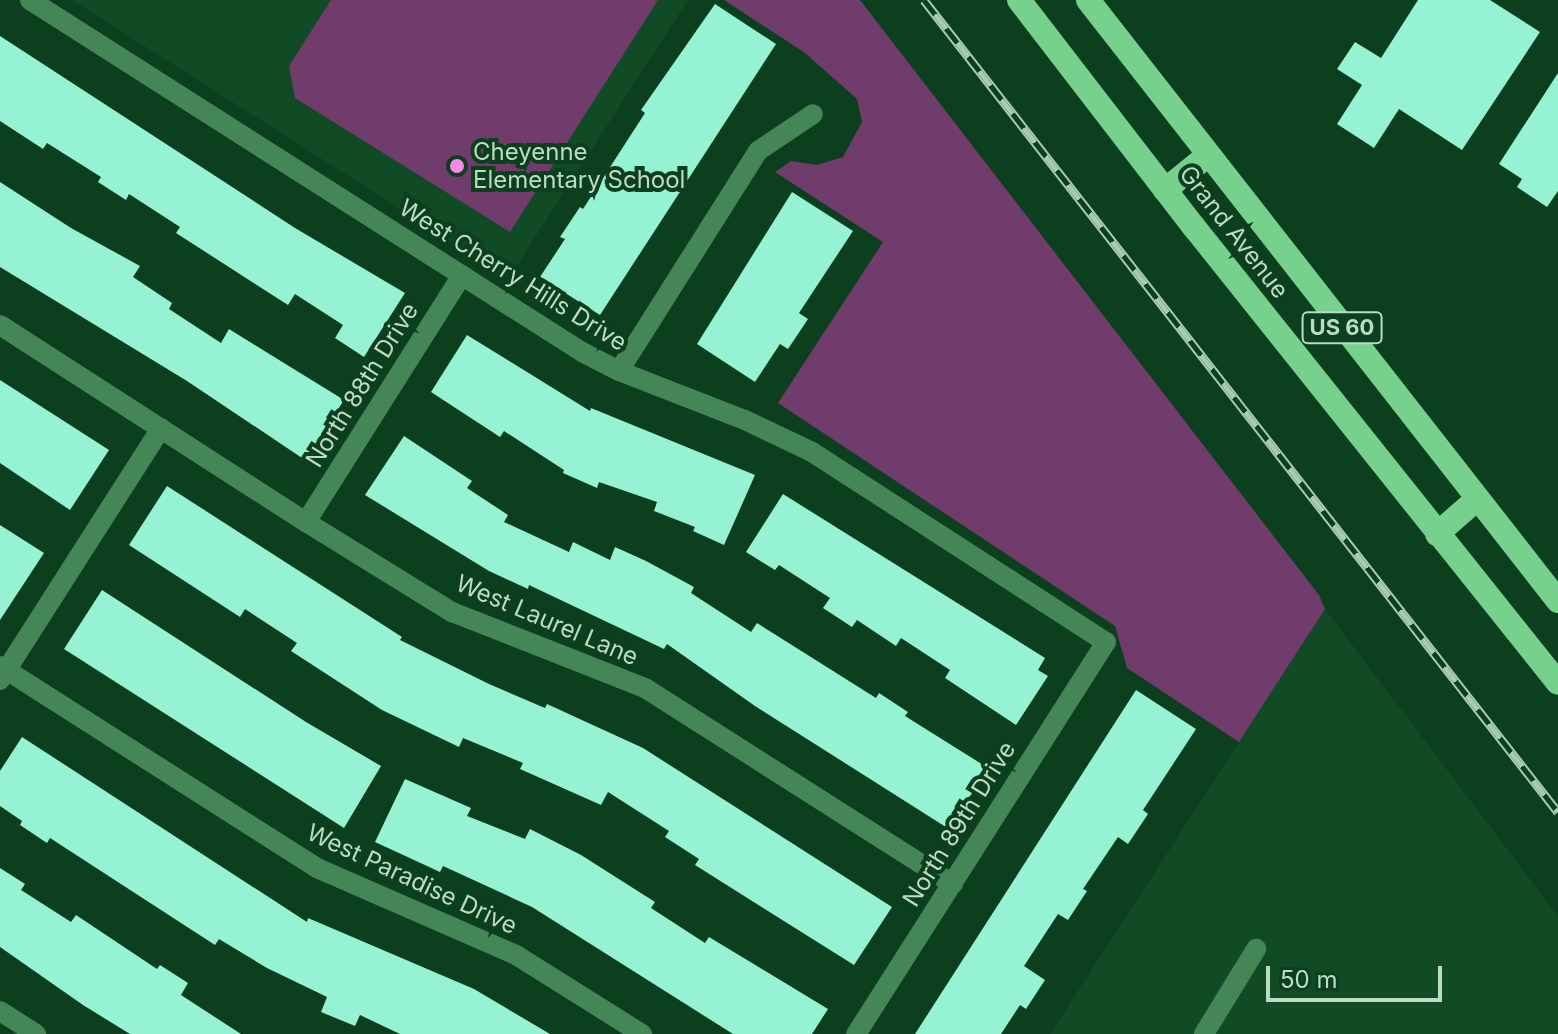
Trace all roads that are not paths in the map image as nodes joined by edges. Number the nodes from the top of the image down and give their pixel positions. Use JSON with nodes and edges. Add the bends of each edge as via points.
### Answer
{"nodes":[{"id":1,"x":30,"y":0,"type":"edge"},
{"id":2,"x":1019,"y":0,"type":"edge"},
{"id":3,"x":1088,"y":0,"type":"edge"},
{"id":4,"x":813,"y":114,"type":"dead end"},
{"id":5,"x":1208,"y":155,"type":"junction"},
{"id":6,"x":1165,"y":190,"type":"junction"},
{"id":7,"x":462,"y":275,"type":"junction"},
{"id":8,"x":0,"y":325,"type":"edge"},
{"id":9,"x":619,"y":371,"type":"junction"},
{"id":10,"x":161,"y":428,"type":"junction"},
{"id":11,"x":1476,"y":500,"type":"junction"},
{"id":12,"x":306,"y":522,"type":"junction"},
{"id":13,"x":1437,"y":534,"type":"junction"},
{"id":14,"x":1558,"y":601,"type":"edge"},
{"id":15,"x":1106,"y":642,"type":"joint"},
{"id":16,"x":2,"y":672,"type":"edge"},
{"id":17,"x":1558,"y":683,"type":"edge"},
{"id":18,"x":953,"y":884,"type":"junction"},
{"id":19,"x":1256,"y":949,"type":"dead end"},
{"id":20,"x":0,"y":1011,"type":"edge"},
{"id":21,"x":36,"y":1034,"type":"edge"},
{"id":22,"x":642,"y":1034,"type":"edge"},
{"id":23,"x":856,"y":1034,"type":"edge"},
{"id":24,"x":1204,"y":1034,"type":"edge"}],
"edges":[{"from":1,"to":7,"type":"street","name":"West Cherry Hills Drive"},
{"from":2,"to":6,"type":"highway","name":"Grand Avenue","number":"US 60"},
{"from":3,"to":5,"type":"highway","name":"Grand Avenue","number":"US 60"},
{"from":4,"to":9,"type":"street","via":[[758,151]]},
{"from":5,"to":6,"type":"highway"},
{"from":5,"to":11,"type":"highway","name":"Grand Avenue","number":"US 60"},
{"from":6,"to":13,"type":"highway","name":"Grand Avenue","number":"US 60"},
{"from":7,"to":9,"type":"street","name":"West Cherry Hills Drive"},
{"from":7,"to":12,"type":"street","name":"North 88th Drive"},
{"from":8,"to":10,"type":"street","name":"West Laurel Lane"},
{"from":9,"to":15,"type":"street","name":"West Cherry Hills Drive","via":[[812,452]]},
{"from":10,"to":12,"type":"street","name":"West Laurel Lane"},
{"from":10,"to":16,"type":"street"},
{"from":11,"to":13,"type":"highway"},
{"from":11,"to":14,"type":"highway","name":"Grand Avenue","number":"US 60"},
{"from":12,"to":18,"type":"street","name":"West Laurel Lane","via":[[452,612],[645,688]]},
{"from":13,"to":17,"type":"highway","name":"Grand Avenue","number":"US 60"},
{"from":15,"to":18,"type":"street","name":"North 89th Drive"},
{"from":16,"to":22,"type":"street","name":"West Paradise Drive","via":[[317,868],[516,955]]},
{"from":18,"to":23,"type":"street","name":"North 89th Drive"},
{"from":19,"to":24,"type":"street"},
{"from":20,"to":21,"type":"street"}]}
